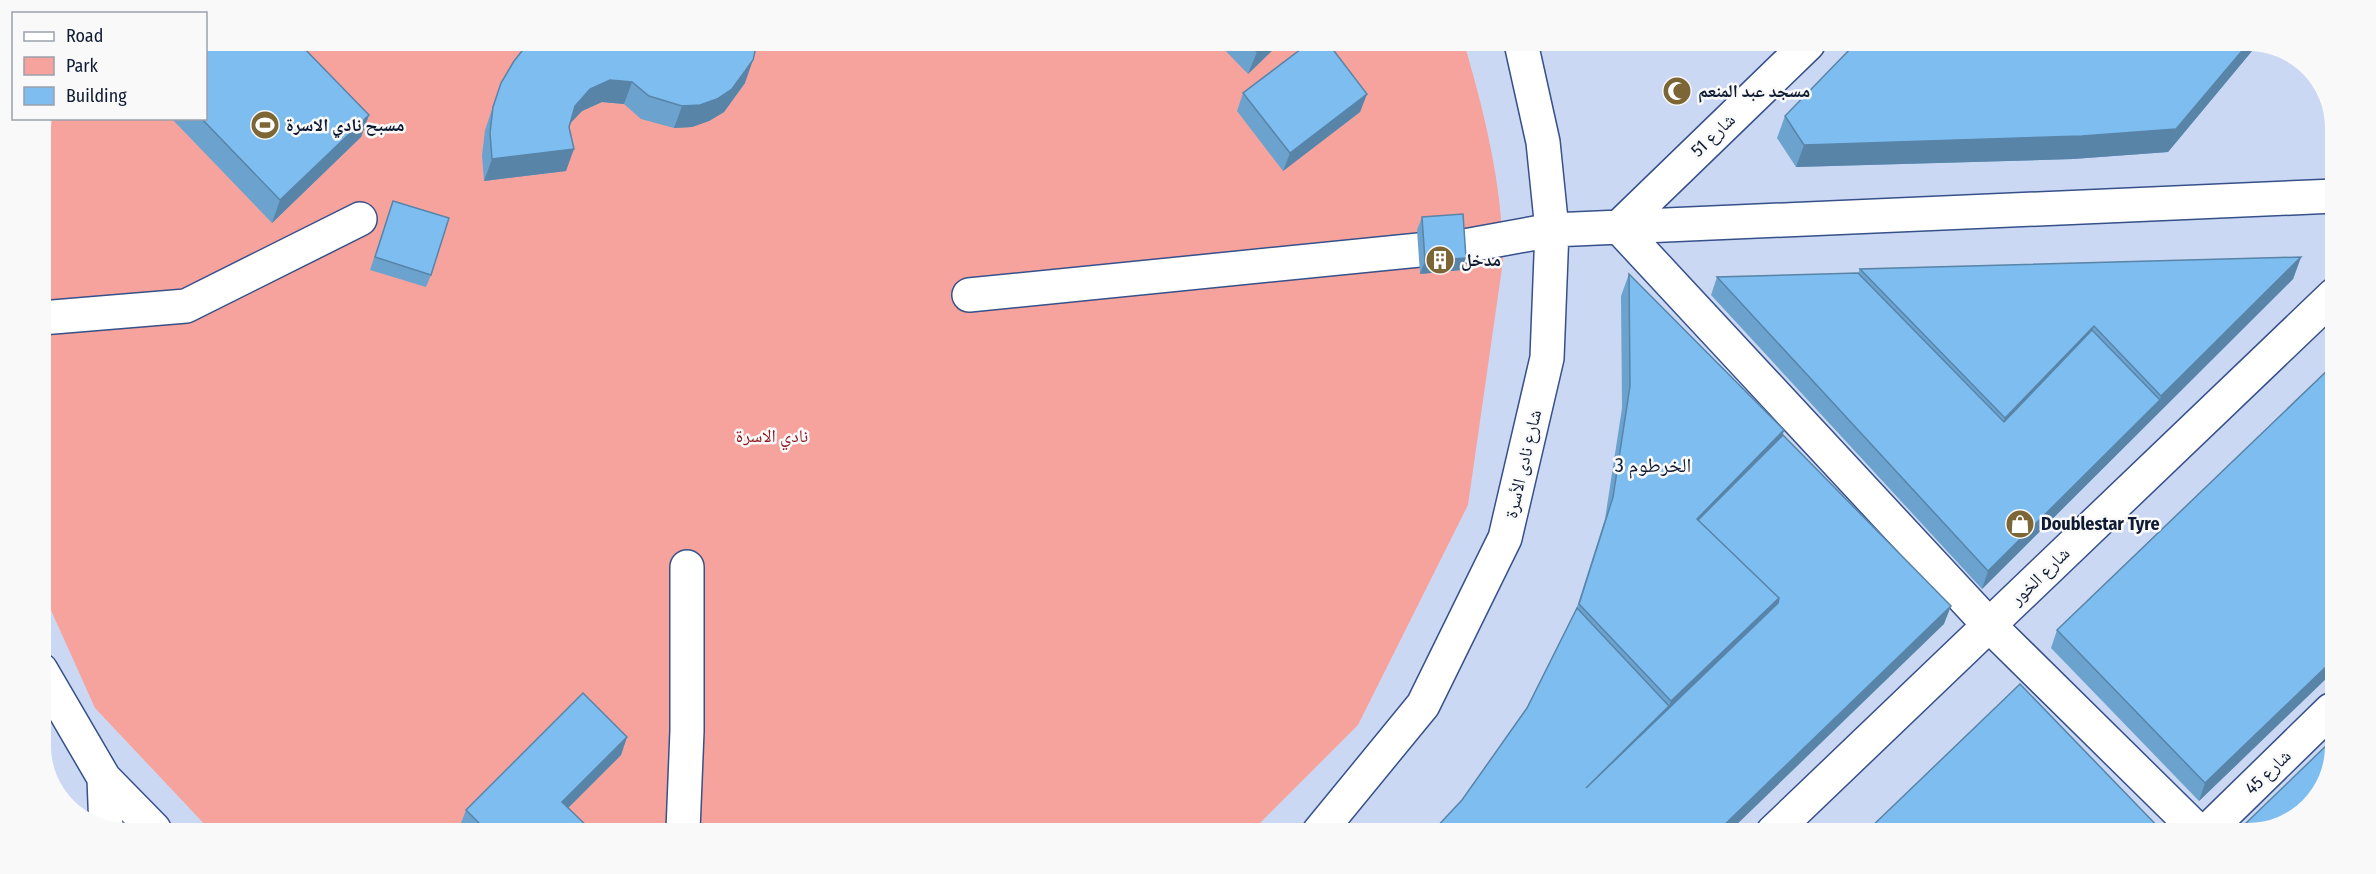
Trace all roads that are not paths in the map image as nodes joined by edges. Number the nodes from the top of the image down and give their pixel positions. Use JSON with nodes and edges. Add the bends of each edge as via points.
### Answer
{"nodes":[{"id":1,"x":1523,"y":51,"type":"edge"},
{"id":2,"x":1801,"y":51,"type":"edge"},
{"id":3,"x":2325,"y":196,"type":"edge"},
{"id":4,"x":360,"y":219,"type":"dead end"},
{"id":5,"x":1619,"y":227,"type":"junction"},
{"id":6,"x":1552,"y":230,"type":"junction"},
{"id":7,"x":1459,"y":247,"type":"edge"},
{"id":8,"x":1419,"y":250,"type":"dead end"},
{"id":9,"x":969,"y":295,"type":"dead end"},
{"id":10,"x":2325,"y":304,"type":"edge"},
{"id":11,"x":51,"y":317,"type":"edge"},
{"id":12,"x":687,"y":567,"type":"dead end"},
{"id":13,"x":1989,"y":625,"type":"junction"},
{"id":14,"x":51,"y":687,"type":"edge"},
{"id":15,"x":2325,"y":717,"type":"edge"},
{"id":16,"x":104,"y":778,"type":"junction"},
{"id":17,"x":106,"y":820,"type":"edge"},
{"id":18,"x":148,"y":823,"type":"edge"},
{"id":19,"x":683,"y":823,"type":"edge"},
{"id":20,"x":1326,"y":823,"type":"edge"},
{"id":21,"x":1782,"y":823,"type":"edge"},
{"id":22,"x":2190,"y":823,"type":"edge"},
{"id":23,"x":2215,"y":823,"type":"edge"}],
"edges":[{"from":1,"to":6,"type":"street","name":"شارع نادى الأسرة","via":[[1544,142]]},
{"from":2,"to":5,"type":"street","name":"شارع 51"},
{"from":3,"to":5,"type":"street"},
{"from":4,"to":11,"type":"street","via":[[186,306]]},
{"from":5,"to":6,"type":"street"},
{"from":5,"to":13,"type":"street"},
{"from":6,"to":7,"type":"street"},
{"from":6,"to":20,"type":"street","name":"شارع نادى الأسرة","via":[[1547,358],[1505,538],[1423,705]]},
{"from":8,"to":9,"type":"street"},
{"from":10,"to":13,"type":"street","name":"شارع الخور"},
{"from":12,"to":19,"type":"street"},
{"from":13,"to":21,"type":"street","name":"شارع الخور"},
{"from":13,"to":22,"type":"street"},
{"from":14,"to":16,"type":"street"},
{"from":15,"to":23,"type":"street","name":"شارع 45"},
{"from":16,"to":17,"type":"street"},
{"from":16,"to":18,"type":"street"}]}
